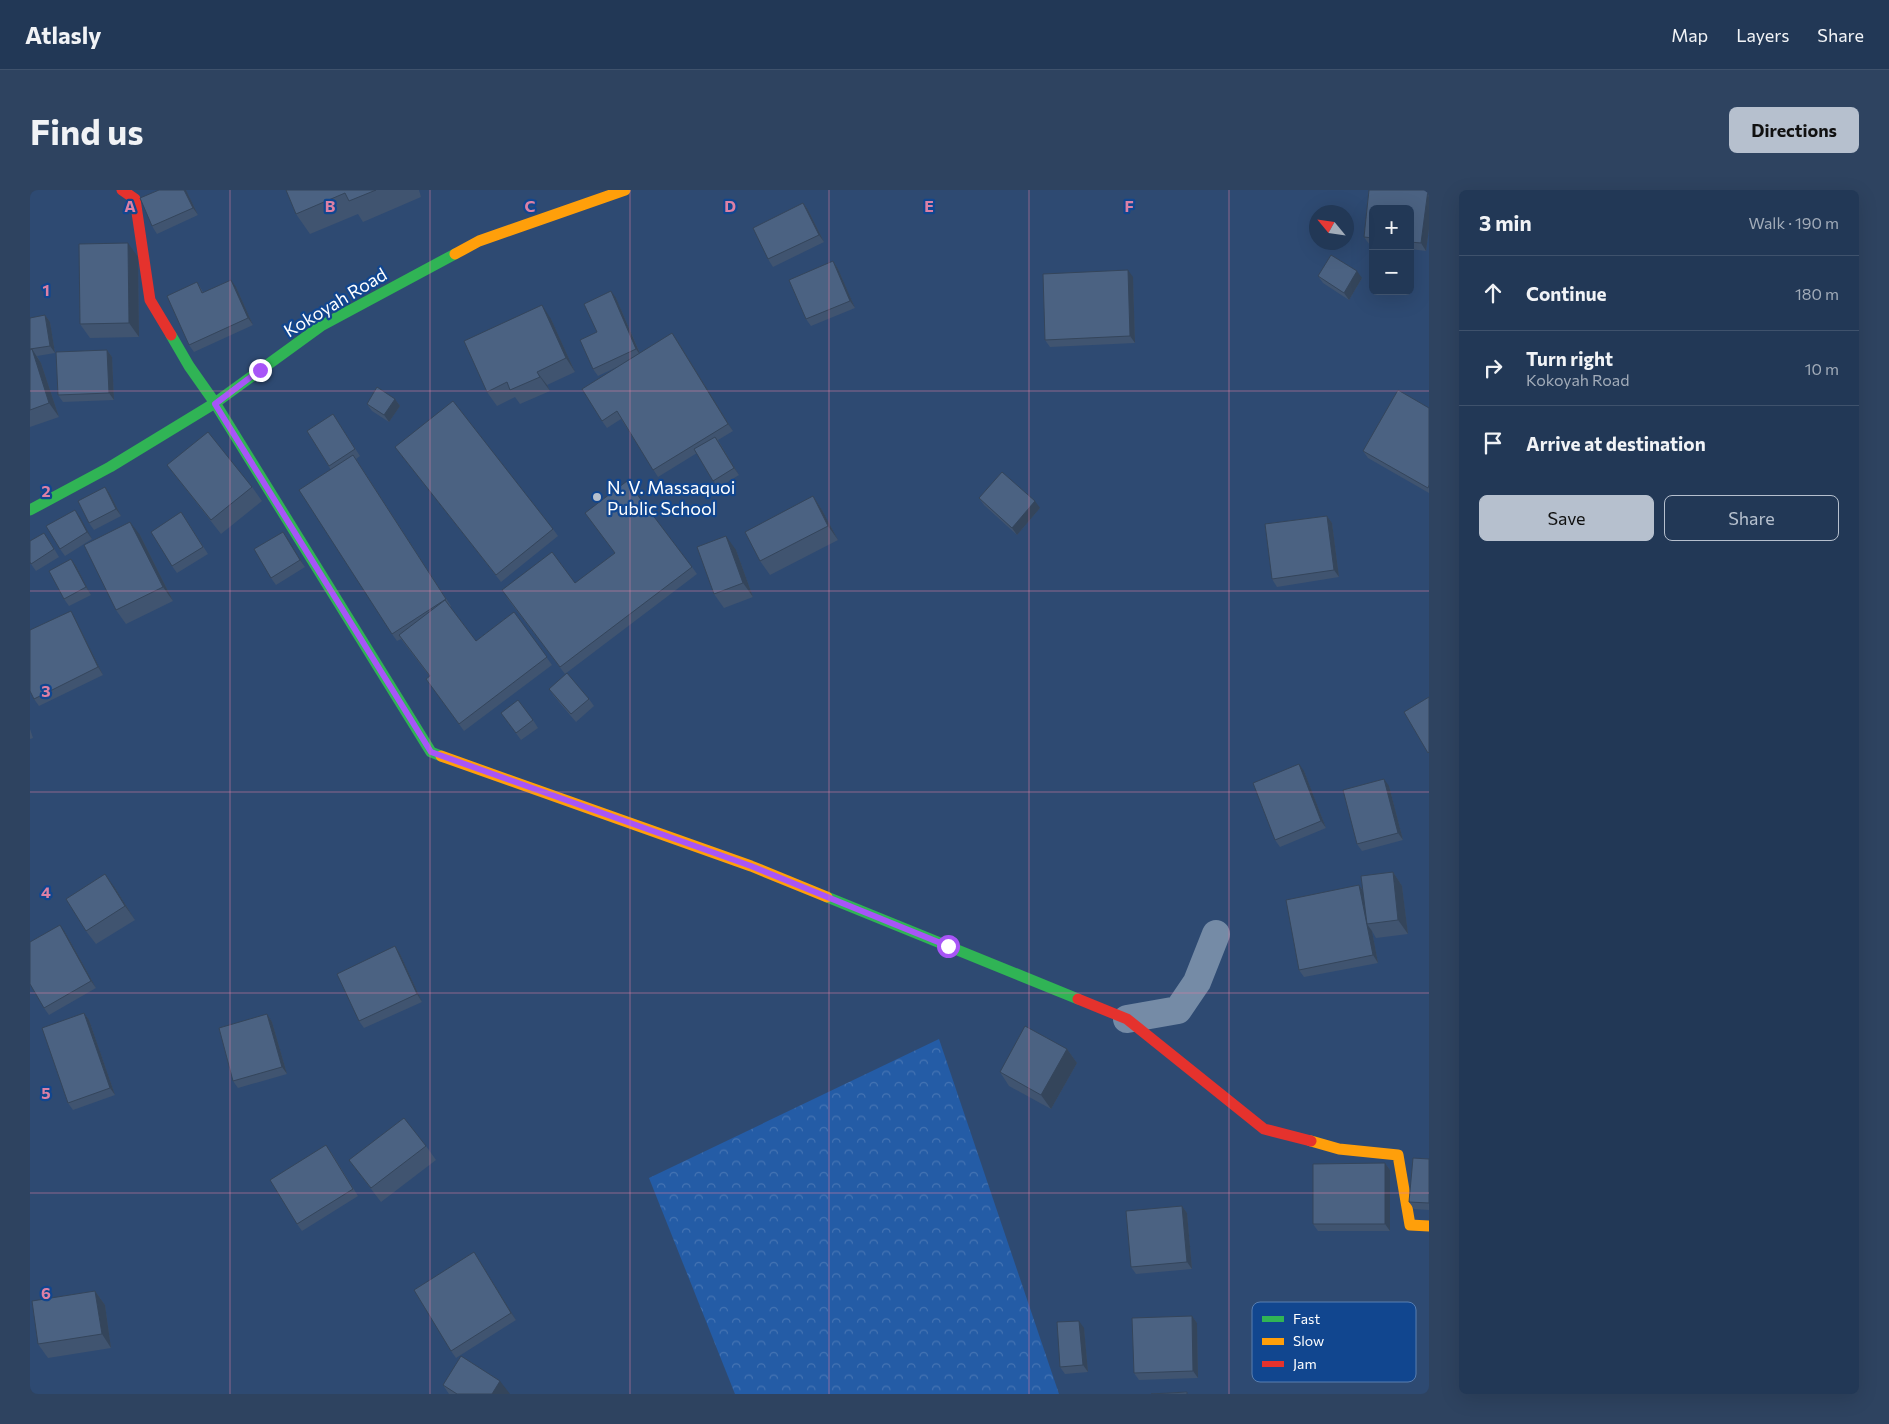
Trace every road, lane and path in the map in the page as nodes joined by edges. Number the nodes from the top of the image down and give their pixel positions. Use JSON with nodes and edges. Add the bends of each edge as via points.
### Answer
{"nodes":[{"id":1,"x":122,"y":190,"type":"edge"},
{"id":2,"x":625,"y":190,"type":"edge"},
{"id":3,"x":215,"y":404,"type":"junction"},
{"id":4,"x":30,"y":510,"type":"edge"},
{"id":5,"x":1216,"y":934,"type":"dead end"},
{"id":6,"x":1127,"y":1019,"type":"junction"},
{"id":7,"x":1429,"y":1226,"type":"edge"}],
"edges":[{"from":1,"to":3,"type":"street","via":[[134,199],[150,300]]},
{"from":2,"to":3,"type":"street","name":"Kokoyah Road","via":[[479,241],[321,326]]},
{"from":3,"to":4,"type":"street","name":"Kokoyah Road"},
{"from":3,"to":6,"type":"street","via":[[431,752],[751,866]]},
{"from":5,"to":6,"type":"street","via":[[1197,982],[1178,1010]]},
{"from":6,"to":7,"type":"street","via":[[1264,1129],[1339,1149],[1398,1155],[1410,1226]]}]}
